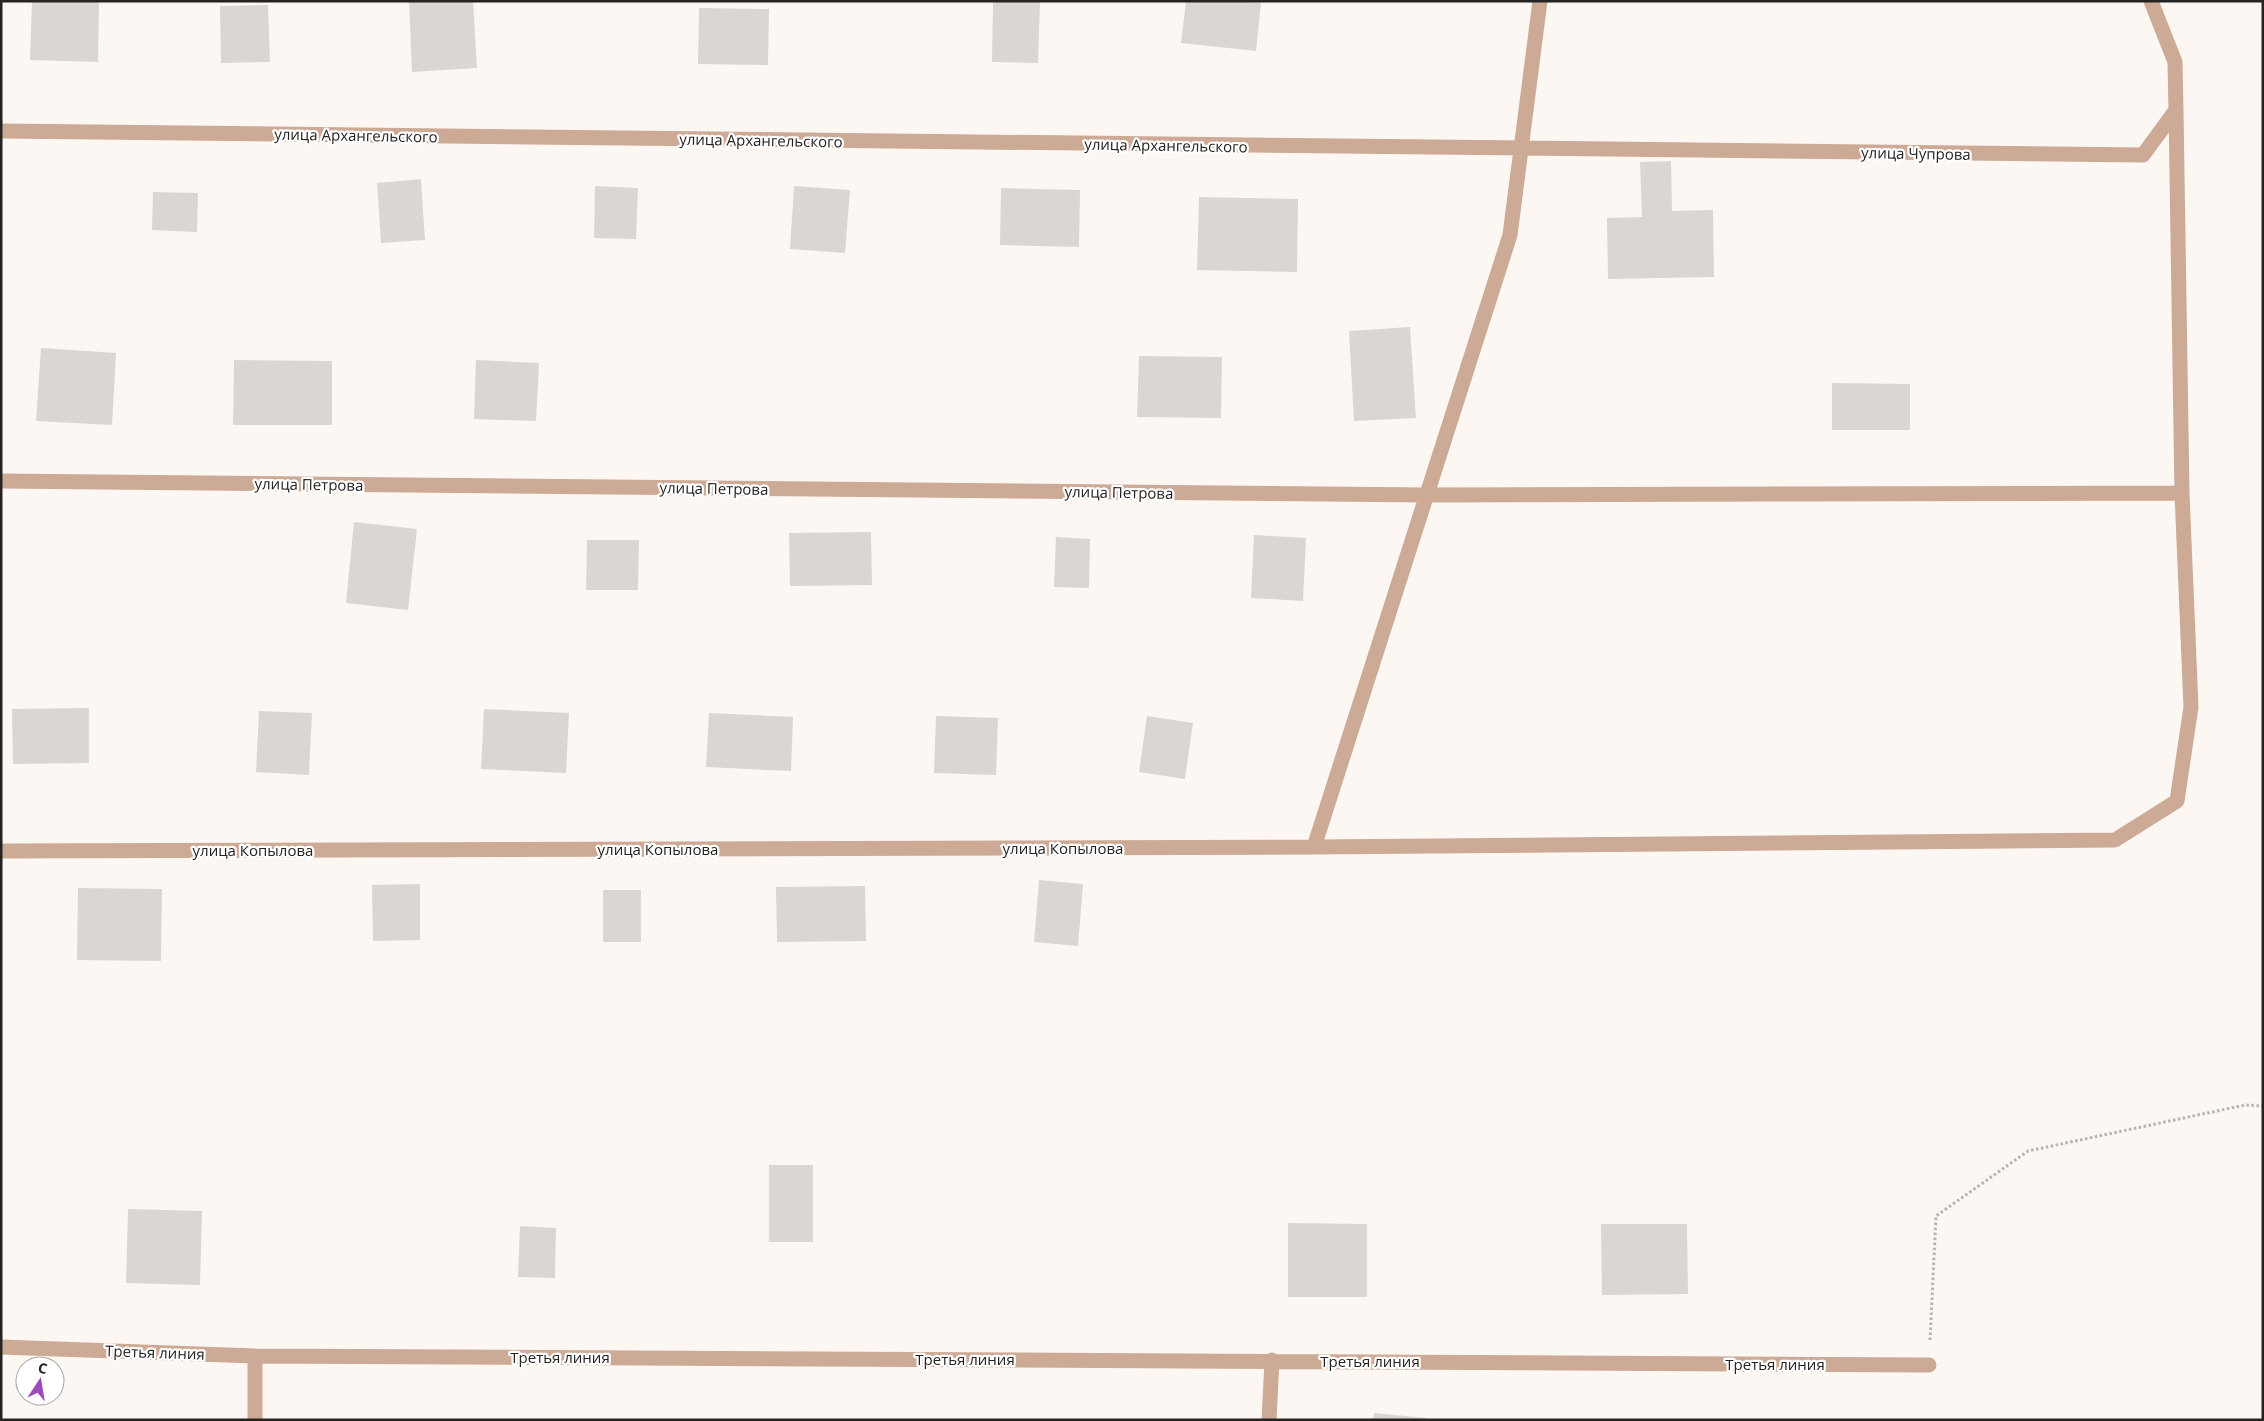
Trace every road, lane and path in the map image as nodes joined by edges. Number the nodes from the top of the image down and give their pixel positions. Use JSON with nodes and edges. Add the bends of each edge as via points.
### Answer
{"nodes":[{"id":1,"x":1540,"y":1,"type":"edge"},
{"id":2,"x":2151,"y":1,"type":"edge"},
{"id":3,"x":2176,"y":110,"type":"junction"},
{"id":4,"x":1,"y":131,"type":"edge"},
{"id":5,"x":1521,"y":149,"type":"junction"},
{"id":6,"x":1,"y":481,"type":"edge"},
{"id":7,"x":2182,"y":493,"type":"junction"},
{"id":8,"x":1427,"y":495,"type":"junction"},
{"id":9,"x":1314,"y":847,"type":"junction"},
{"id":10,"x":1,"y":851,"type":"edge"},
{"id":11,"x":2263,"y":1106,"type":"edge"},
{"id":12,"x":1,"y":1347,"type":"edge"},
{"id":13,"x":255,"y":1356,"type":"junction"},
{"id":14,"x":1272,"y":1360,"type":"junction"},
{"id":15,"x":1928,"y":1365,"type":"joint"},
{"id":16,"x":255,"y":1420,"type":"edge"},
{"id":17,"x":1269,"y":1420,"type":"edge"}],
"edges":[{"from":1,"to":5,"type":"street"},
{"from":2,"to":3,"type":"street","via":[[2175,62]]},
{"from":3,"to":5,"type":"street","name":"улица Чупрова","via":[[2143,155]]},
{"from":3,"to":7,"type":"street","name":"улица Копылова"},
{"from":4,"to":5,"type":"street","name":"улица Архангельского"},
{"from":5,"to":8,"type":"street","via":[[1510,235]]},
{"from":6,"to":8,"type":"street","name":"улица Петрова"},
{"from":7,"to":8,"type":"street","name":"улица Петрова"},
{"from":7,"to":9,"type":"street","name":"улица Копылова","via":[[2191,707],[2177,800],[2116,840]]},
{"from":8,"to":9,"type":"street"},
{"from":9,"to":10,"type":"street","name":"улица Копылова"},
{"from":11,"to":15,"type":"path","via":[[2245,1105],[2028,1152],[1936,1216]]},
{"from":12,"to":13,"type":"street","name":"Третья линия"},
{"from":13,"to":14,"type":"street","name":"Третья линия"},
{"from":13,"to":16,"type":"street"},
{"from":14,"to":15,"type":"street","name":"Третья линия"},
{"from":14,"to":17,"type":"street"}]}
